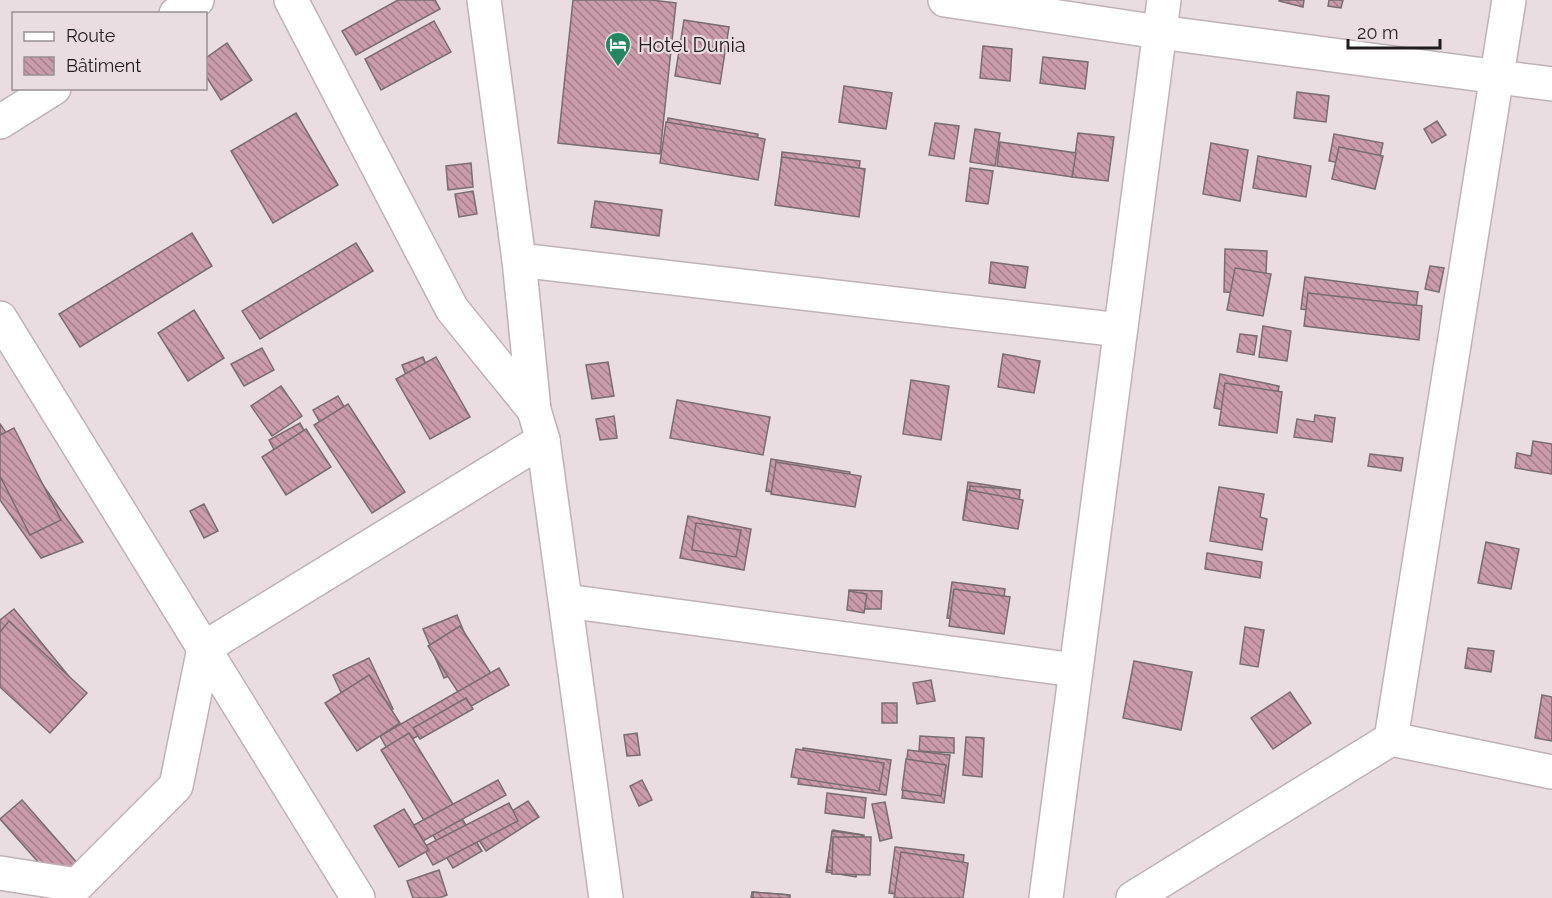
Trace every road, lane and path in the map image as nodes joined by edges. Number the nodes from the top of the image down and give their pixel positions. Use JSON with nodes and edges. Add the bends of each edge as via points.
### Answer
{"nodes":[{"id":1,"x":197,"y":0,"type":"edge"},
{"id":2,"x":291,"y":0,"type":"edge"},
{"id":3,"x":484,"y":0,"type":"edge"},
{"id":4,"x":945,"y":0,"type":"edge"},
{"id":5,"x":1164,"y":0,"type":"edge"},
{"id":6,"x":1509,"y":0,"type":"edge"},
{"id":7,"x":179,"y":12,"type":"edge"},
{"id":8,"x":1159,"y":32,"type":"junction"},
{"id":9,"x":1496,"y":77,"type":"junction"},
{"id":10,"x":1552,"y":84,"type":"edge"},
{"id":11,"x":51,"y":90,"type":"edge"},
{"id":12,"x":0,"y":122,"type":"edge"},
{"id":13,"x":519,"y":260,"type":"junction"},
{"id":14,"x":0,"y":318,"type":"edge"},
{"id":15,"x":1120,"y":330,"type":"junction"},
{"id":16,"x":538,"y":425,"type":"junction"},
{"id":17,"x":566,"y":601,"type":"junction"},
{"id":18,"x":204,"y":648,"type":"junction"},
{"id":19,"x":1075,"y":670,"type":"junction"},
{"id":20,"x":1391,"y":739,"type":"junction"},
{"id":21,"x":1552,"y":772,"type":"edge"},
{"id":22,"x":0,"y":873,"type":"edge"},
{"id":23,"x":358,"y":898,"type":"edge"},
{"id":24,"x":606,"y":898,"type":"edge"},
{"id":25,"x":1046,"y":898,"type":"edge"},
{"id":26,"x":1133,"y":898,"type":"edge"}],
"edges":[{"from":1,"to":7,"type":"street"},
{"from":2,"to":16,"type":"street","via":[[452,309]]},
{"from":3,"to":13,"type":"street"},
{"from":4,"to":8,"type":"street"},
{"from":5,"to":8,"type":"street"},
{"from":6,"to":9,"type":"street"},
{"from":8,"to":9,"type":"street"},
{"from":8,"to":15,"type":"street"},
{"from":9,"to":10,"type":"street"},
{"from":9,"to":20,"type":"street"},
{"from":11,"to":12,"type":"street"},
{"from":13,"to":15,"type":"street"},
{"from":13,"to":16,"type":"street"},
{"from":14,"to":18,"type":"street"},
{"from":15,"to":19,"type":"street"},
{"from":16,"to":17,"type":"street"},
{"from":16,"to":18,"type":"street"},
{"from":17,"to":19,"type":"street"},
{"from":17,"to":24,"type":"street"},
{"from":18,"to":22,"type":"street","via":[[176,786],[77,885]]},
{"from":18,"to":23,"type":"street"},
{"from":19,"to":25,"type":"street"},
{"from":20,"to":21,"type":"street"},
{"from":20,"to":26,"type":"street"}]}
